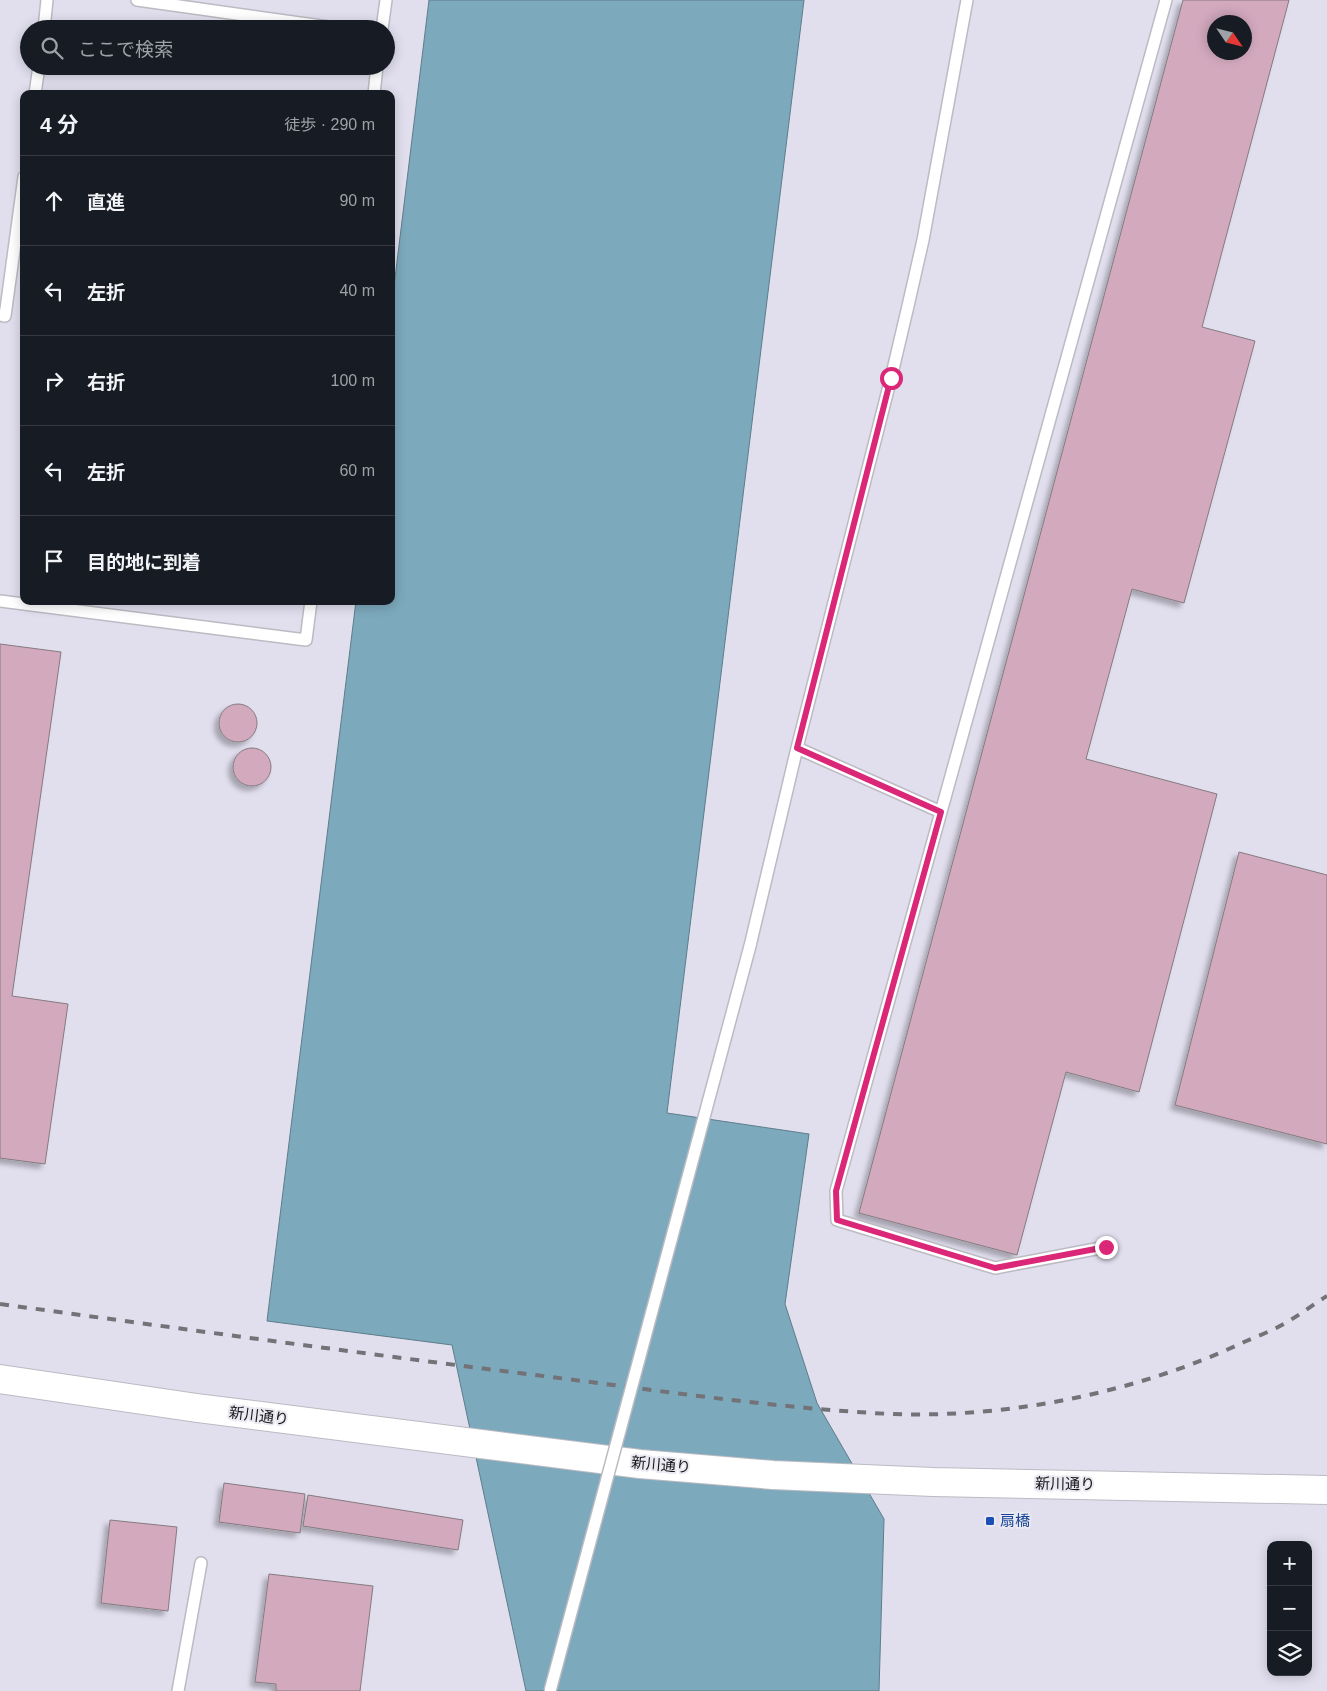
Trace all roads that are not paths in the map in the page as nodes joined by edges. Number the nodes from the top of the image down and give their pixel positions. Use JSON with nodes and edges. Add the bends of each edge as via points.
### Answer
{"nodes":[{"id":1,"x":47,"y":0,"type":"edge"},
{"id":2,"x":137,"y":0,"type":"edge"},
{"id":3,"x":386,"y":0,"type":"edge"},
{"id":4,"x":967,"y":0,"type":"edge"},
{"id":5,"x":1166,"y":0,"type":"edge"},
{"id":6,"x":45,"y":20,"type":"edge"},
{"id":7,"x":279,"y":20,"type":"edge"},
{"id":8,"x":383,"y":20,"type":"edge"},
{"id":9,"x":37,"y":75,"type":"edge"},
{"id":10,"x":377,"y":75,"type":"edge"},
{"id":11,"x":35,"y":90,"type":"edge"},
{"id":12,"x":375,"y":90,"type":"edge"},
{"id":13,"x":20,"y":207,"type":"edge"},
{"id":14,"x":0,"y":315,"type":"edge"},
{"id":15,"x":0,"y":601,"type":"edge"},
{"id":16,"x":20,"y":604,"type":"edge"},
{"id":17,"x":31,"y":605,"type":"edge"},
{"id":18,"x":310,"y":605,"type":"edge"},
{"id":19,"x":797,"y":748,"type":"junction"},
{"id":20,"x":941,"y":812,"type":"junction"},
{"id":21,"x":1106,"y":1247,"type":"dead end"},
{"id":22,"x":0,"y":1379,"type":"edge"},
{"id":23,"x":1327,"y":1490,"type":"edge"},
{"id":24,"x":201,"y":1563,"type":"dead end"},
{"id":25,"x":178,"y":1691,"type":"edge"},
{"id":26,"x":550,"y":1691,"type":"edge"}],
"edges":[{"from":1,"to":6,"type":"lane"},
{"from":2,"to":7,"type":"lane"},
{"from":3,"to":8,"type":"lane"},
{"from":4,"to":19,"type":"lane","via":[[908,306]]},
{"from":5,"to":20,"type":"lane"},
{"from":9,"to":11,"type":"lane"},
{"from":10,"to":12,"type":"lane"},
{"from":13,"to":14,"type":"lane","via":[[5,316]]},
{"from":15,"to":16,"type":"lane"},
{"from":17,"to":18,"type":"lane","via":[[306,640]]},
{"from":19,"to":20,"type":"lane"},
{"from":19,"to":26,"type":"lane","bridge":true,"via":[[750,946]]},
{"from":20,"to":21,"type":"lane","via":[[836,1191],[837,1220],[995,1268]]},
{"from":22,"to":23,"type":"main road","name":"新川通り","via":[[197,1408],[640,1464],[870,1479]]},
{"from":24,"to":25,"type":"lane"}]}
